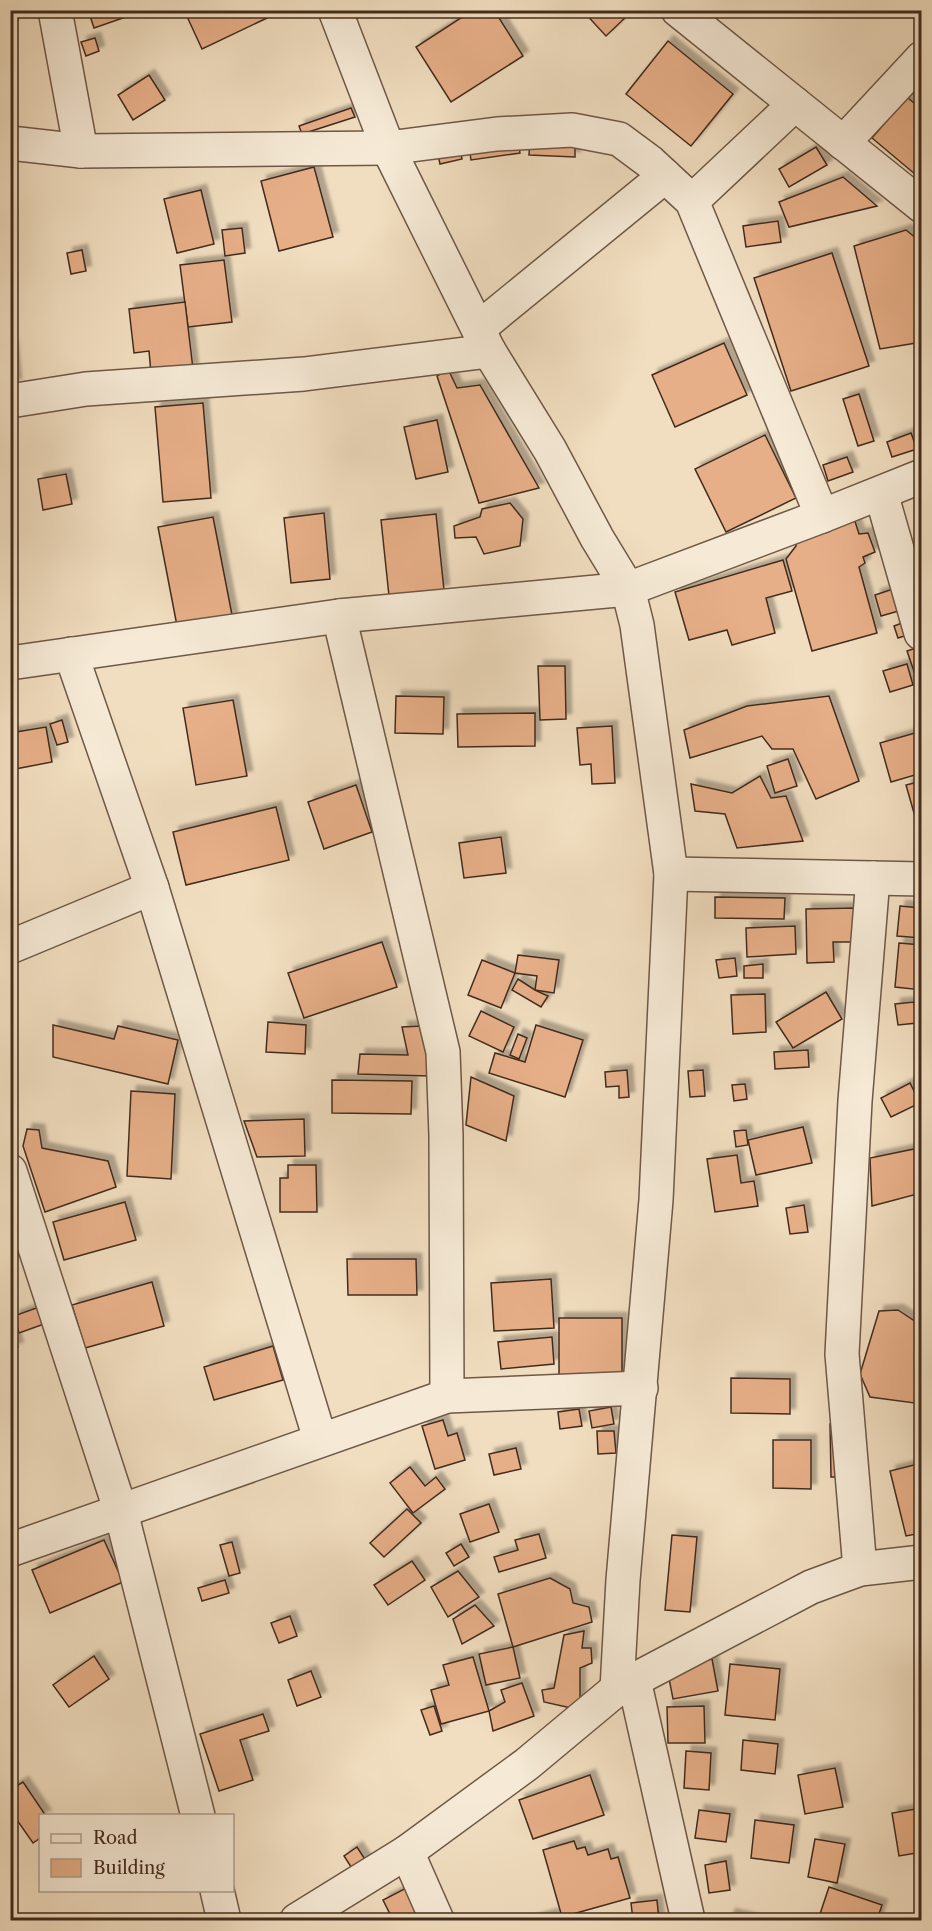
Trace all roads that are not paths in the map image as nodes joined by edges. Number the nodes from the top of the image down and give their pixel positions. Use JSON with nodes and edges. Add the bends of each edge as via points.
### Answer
{"nodes":[{"id":1,"x":54,"y":10,"type":"edge"},
{"id":2,"x":335,"y":10,"type":"edge"},
{"id":3,"x":690,"y":13,"type":"edge"},
{"id":4,"x":921,"y":58,"type":"edge"},
{"id":5,"x":795,"y":104,"type":"junction"},
{"id":6,"x":10,"y":143,"type":"edge"},
{"id":7,"x":843,"y":143,"type":"junction"},
{"id":8,"x":388,"y":148,"type":"junction"},
{"id":9,"x":81,"y":151,"type":"junction"},
{"id":10,"x":664,"y":176,"type":"junction"},
{"id":11,"x":692,"y":201,"type":"junction"},
{"id":12,"x":921,"y":206,"type":"edge"},
{"id":13,"x":484,"y":340,"type":"junction"},
{"id":14,"x":10,"y":401,"type":"edge"},
{"id":15,"x":921,"y":476,"type":"edge"},
{"id":16,"x":881,"y":493,"type":"junction"},
{"id":17,"x":822,"y":516,"type":"junction"},
{"id":18,"x":628,"y":589,"type":"junction"},
{"id":19,"x":339,"y":616,"type":"junction"},
{"id":20,"x":921,"y":633,"type":"edge"},
{"id":21,"x":71,"y":654,"type":"junction"},
{"id":22,"x":10,"y":663,"type":"edge"},
{"id":23,"x":671,"y":874,"type":"junction"},
{"id":24,"x":873,"y":878,"type":"junction"},
{"id":25,"x":921,"y":879,"type":"edge"},
{"id":26,"x":152,"y":888,"type":"junction"},
{"id":27,"x":10,"y":947,"type":"edge"},
{"id":28,"x":10,"y":1171,"type":"edge"},
{"id":29,"x":641,"y":1388,"type":"junction"},
{"id":30,"x":447,"y":1396,"type":"junction"},
{"id":31,"x":320,"y":1439,"type":"junction"},
{"id":32,"x":121,"y":1512,"type":"junction"},
{"id":33,"x":10,"y":1550,"type":"edge"},
{"id":34,"x":921,"y":1562,"type":"edge"},
{"id":35,"x":860,"y":1569,"type":"junction"},
{"id":36,"x":625,"y":1685,"type":"junction"},
{"id":37,"x":198,"y":1814,"type":"edge"},
{"id":38,"x":407,"y":1852,"type":"junction"},
{"id":39,"x":217,"y":1892,"type":"edge"},
{"id":40,"x":224,"y":1920,"type":"edge"},
{"id":41,"x":297,"y":1920,"type":"edge"},
{"id":42,"x":437,"y":1920,"type":"edge"},
{"id":43,"x":688,"y":1920,"type":"edge"}],
"edges":[{"from":1,"to":9,"type":"street"},
{"from":2,"to":8,"type":"street"},
{"from":3,"to":5,"type":"street"},
{"from":4,"to":7,"type":"street"},
{"from":5,"to":7,"type":"street"},
{"from":5,"to":11,"type":"street"},
{"from":6,"to":9,"type":"street"},
{"from":7,"to":12,"type":"street"},
{"from":8,"to":9,"type":"street"},
{"from":8,"to":10,"type":"street","via":[[497,134],[572,130],[619,139]]},
{"from":8,"to":13,"type":"street"},
{"from":10,"to":11,"type":"street"},
{"from":10,"to":13,"type":"street"},
{"from":11,"to":17,"type":"street"},
{"from":13,"to":14,"type":"street","via":[[304,374],[86,389]]},
{"from":13,"to":18,"type":"street"},
{"from":15,"to":16,"type":"street"},
{"from":16,"to":17,"type":"street"},
{"from":16,"to":20,"type":"street"},
{"from":17,"to":18,"type":"street"},
{"from":18,"to":19,"type":"street"},
{"from":18,"to":23,"type":"street","via":[[637,625]]},
{"from":19,"to":21,"type":"street"},
{"from":19,"to":30,"type":"street","via":[[443,1052]]},
{"from":21,"to":22,"type":"street"},
{"from":21,"to":26,"type":"street"},
{"from":23,"to":24,"type":"street"},
{"from":23,"to":29,"type":"street","via":[[656,1200]]},
{"from":24,"to":25,"type":"street"},
{"from":24,"to":35,"type":"street","via":[[855,1101],[842,1354]]},
{"from":26,"to":27,"type":"street"},
{"from":26,"to":31,"type":"street"},
{"from":28,"to":32,"type":"street"},
{"from":29,"to":30,"type":"street"},
{"from":29,"to":36,"type":"street","via":[[624,1580]]},
{"from":30,"to":31,"type":"street"},
{"from":31,"to":32,"type":"street"},
{"from":32,"to":33,"type":"street"},
{"from":32,"to":37,"type":"street"},
{"from":34,"to":35,"type":"street"},
{"from":35,"to":36,"type":"street","via":[[811,1587]]},
{"from":36,"to":38,"type":"street","via":[[527,1764]]},
{"from":36,"to":43,"type":"street"},
{"from":38,"to":41,"type":"street"},
{"from":38,"to":42,"type":"street"},
{"from":39,"to":40,"type":"street"}]}
